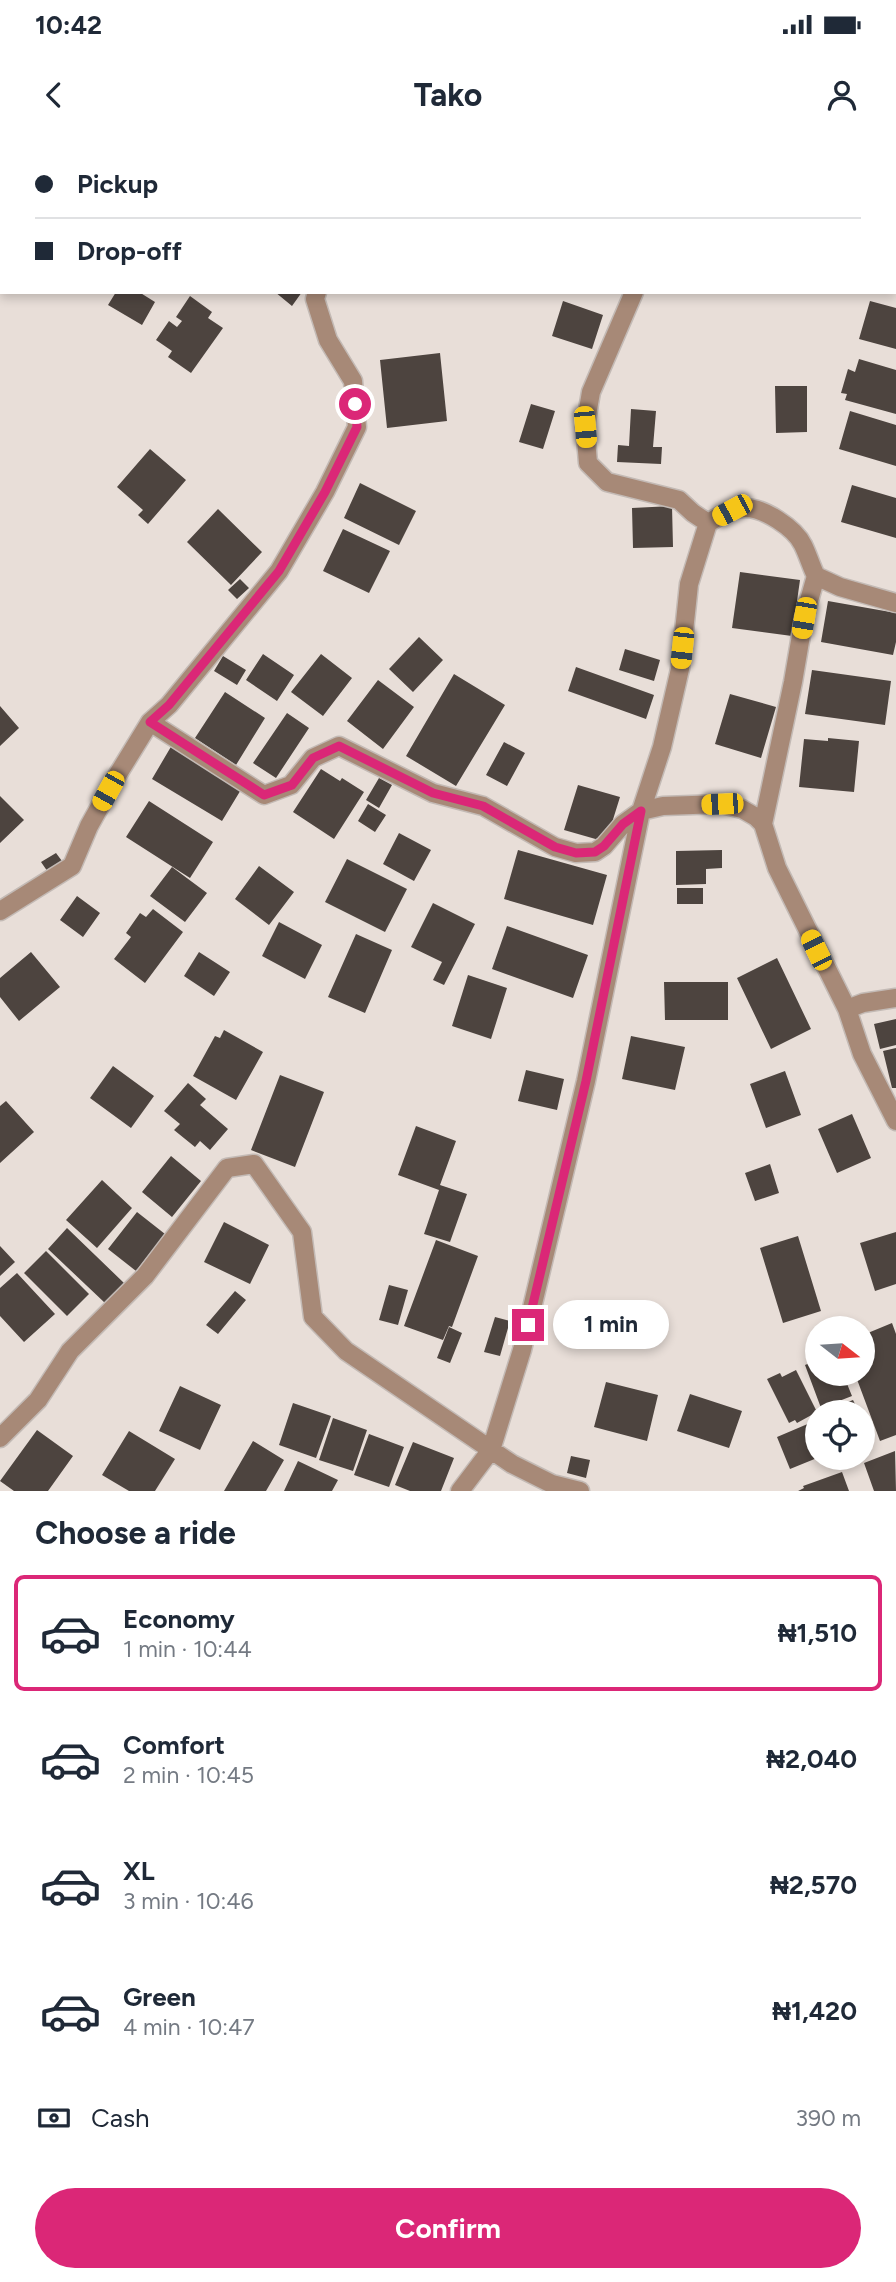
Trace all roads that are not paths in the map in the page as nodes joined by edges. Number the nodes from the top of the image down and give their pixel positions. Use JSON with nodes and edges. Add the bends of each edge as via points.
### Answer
{"nodes":[{"id":1,"x":316,"y":294,"type":"edge"},
{"id":2,"x":633,"y":294,"type":"edge"},
{"id":3,"x":708,"y":523,"type":"junction"},
{"id":4,"x":816,"y":576,"type":"junction"},
{"id":5,"x":896,"y":603,"type":"edge"},
{"id":6,"x":150,"y":722,"type":"junction"},
{"id":7,"x":641,"y":811,"type":"junction"},
{"id":8,"x":763,"y":824,"type":"junction"},
{"id":9,"x":0,"y":911,"type":"edge"},
{"id":10,"x":896,"y":998,"type":"edge"},
{"id":11,"x":847,"y":1009,"type":"junction"},
{"id":12,"x":896,"y":1121,"type":"edge"},
{"id":13,"x":0,"y":1438,"type":"edge"},
{"id":14,"x":491,"y":1450,"type":"junction"},
{"id":15,"x":460,"y":1491,"type":"edge"},
{"id":16,"x":580,"y":1491,"type":"edge"}],
"edges":[{"from":1,"to":6,"type":"street","via":[[328,340],[354,381],[357,427],[279,571]]},
{"from":2,"to":3,"type":"street","via":[[591,393],[585,427],[588,463],[607,482],[679,499]]},
{"from":3,"to":4,"type":"street","via":[[732,510],[757,509],[788,526],[803,544]]},
{"from":3,"to":7,"type":"street","via":[[689,584],[680,669],[668,721]]},
{"from":4,"to":5,"type":"street"},
{"from":4,"to":8,"type":"street"},
{"from":6,"to":7,"type":"street","via":[[264,795],[292,785],[313,758],[339,746],[433,793],[483,806],[555,847],[576,853],[595,852]]},
{"from":6,"to":9,"type":"street","via":[[89,826],[72,866]]},
{"from":7,"to":8,"type":"street","via":[[722,804],[742,809]]},
{"from":7,"to":14,"type":"street","via":[[565,1175],[522,1350]]},
{"from":8,"to":11,"type":"street","via":[[777,868]]},
{"from":10,"to":11,"type":"street"},
{"from":11,"to":12,"type":"street","via":[[862,1054]]},
{"from":13,"to":14,"type":"street","via":[[38,1400],[70,1351],[145,1276],[227,1168],[254,1164],[302,1232],[313,1317],[346,1351]]},
{"from":14,"to":15,"type":"street"},
{"from":14,"to":16,"type":"street","via":[[552,1485]]}]}
